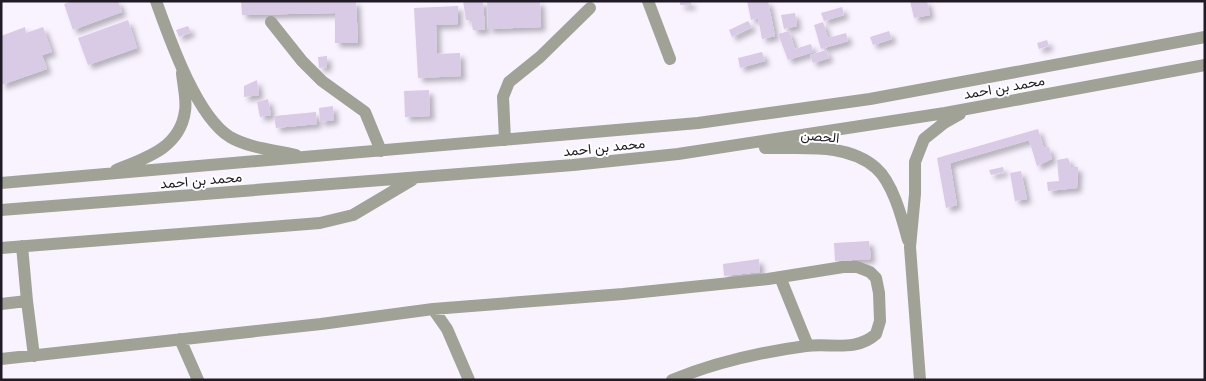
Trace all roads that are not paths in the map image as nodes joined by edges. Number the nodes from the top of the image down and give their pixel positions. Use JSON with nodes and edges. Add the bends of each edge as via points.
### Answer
{"nodes":[{"id":1,"x":156,"y":1,"type":"edge"},
{"id":2,"x":648,"y":1,"type":"edge"},
{"id":3,"x":590,"y":8,"type":"dead end"},
{"id":4,"x":271,"y":22,"type":"dead end"},
{"id":5,"x":1205,"y":37,"type":"edge"},
{"id":6,"x":670,"y":59,"type":"dead end"},
{"id":7,"x":1205,"y":65,"type":"edge"},
{"id":8,"x":182,"y":71,"type":"junction"},
{"id":9,"x":970,"y":108,"type":"junction"},
{"id":10,"x":505,"y":140,"type":"junction"},
{"id":11,"x":732,"y":147,"type":"junction"},
{"id":12,"x":381,"y":151,"type":"junction"},
{"id":13,"x":311,"y":158,"type":"junction"},
{"id":14,"x":106,"y":174,"type":"junction"},
{"id":15,"x":414,"y":178,"type":"junction"},
{"id":16,"x":1,"y":183,"type":"edge"},
{"id":17,"x":1,"y":210,"type":"edge"},
{"id":18,"x":22,"y":246,"type":"junction"},
{"id":19,"x":910,"y":247,"type":"junction"},
{"id":20,"x":1,"y":248,"type":"edge"},
{"id":21,"x":780,"y":277,"type":"junction"},
{"id":22,"x":27,"y":301,"type":"junction"},
{"id":23,"x":1,"y":304,"type":"edge"},
{"id":24,"x":433,"y":309,"type":"junction"},
{"id":25,"x":180,"y":339,"type":"junction"},
{"id":26,"x":808,"y":346,"type":"junction"},
{"id":27,"x":34,"y":356,"type":"junction"},
{"id":28,"x":1,"y":358,"type":"edge"},
{"id":29,"x":198,"y":380,"type":"edge"},
{"id":30,"x":469,"y":380,"type":"edge"},
{"id":31,"x":672,"y":380,"type":"edge"},
{"id":32,"x":920,"y":380,"type":"edge"}],
"edges":[{"from":1,"to":8,"type":"street"},
{"from":2,"to":6,"type":"street"},
{"from":3,"to":10,"type":"street","via":[[509,82],[503,97]]},
{"from":4,"to":12,"type":"street","via":[[309,68],[365,112]]},
{"from":5,"to":10,"type":"street","name":"محمد بن احمد","via":[[786,112]]},
{"from":7,"to":9,"type":"street","name":"محمد بن احمد"},
{"from":8,"to":13,"type":"street","via":[[211,117],[229,136],[253,146]]},
{"from":8,"to":14,"type":"street","via":[[185,111],[178,134],[161,151]]},
{"from":9,"to":11,"type":"street","name":"محمد بن احمد"},
{"from":9,"to":19,"type":"street","name":"الحصن","via":[[944,122],[924,139],[915,162]]},
{"from":10,"to":12,"type":"street","name":"محمد بن احمد"},
{"from":11,"to":15,"type":"street","name":"محمد بن احمد"},
{"from":11,"to":19,"type":"street","name":"الحصن","via":[[830,149],[854,156],[876,168],[894,195]]},
{"from":12,"to":13,"type":"street","name":"محمد بن احمد"},
{"from":13,"to":14,"type":"street","name":"محمد بن احمد"},
{"from":14,"to":16,"type":"street","name":"محمد بن احمد"},
{"from":15,"to":17,"type":"street","name":"محمد بن احمد"},
{"from":15,"to":18,"type":"street","via":[[360,212],[339,220]]},
{"from":18,"to":20,"type":"street"},
{"from":18,"to":22,"type":"street"},
{"from":19,"to":32,"type":"street","name":"الحصن"},
{"from":21,"to":24,"type":"street","via":[[623,294]]},
{"from":21,"to":26,"type":"street"},
{"from":21,"to":26,"type":"street","via":[[857,267],[876,278],[880,320],[876,334],[862,344]]},
{"from":22,"to":23,"type":"street"},
{"from":22,"to":27,"type":"street"},
{"from":24,"to":25,"type":"street"},
{"from":24,"to":30,"type":"street","via":[[447,329]]},
{"from":25,"to":27,"type":"street"},
{"from":25,"to":29,"type":"street"},
{"from":26,"to":31,"type":"street","via":[[733,360]]},
{"from":27,"to":28,"type":"street"}]}
